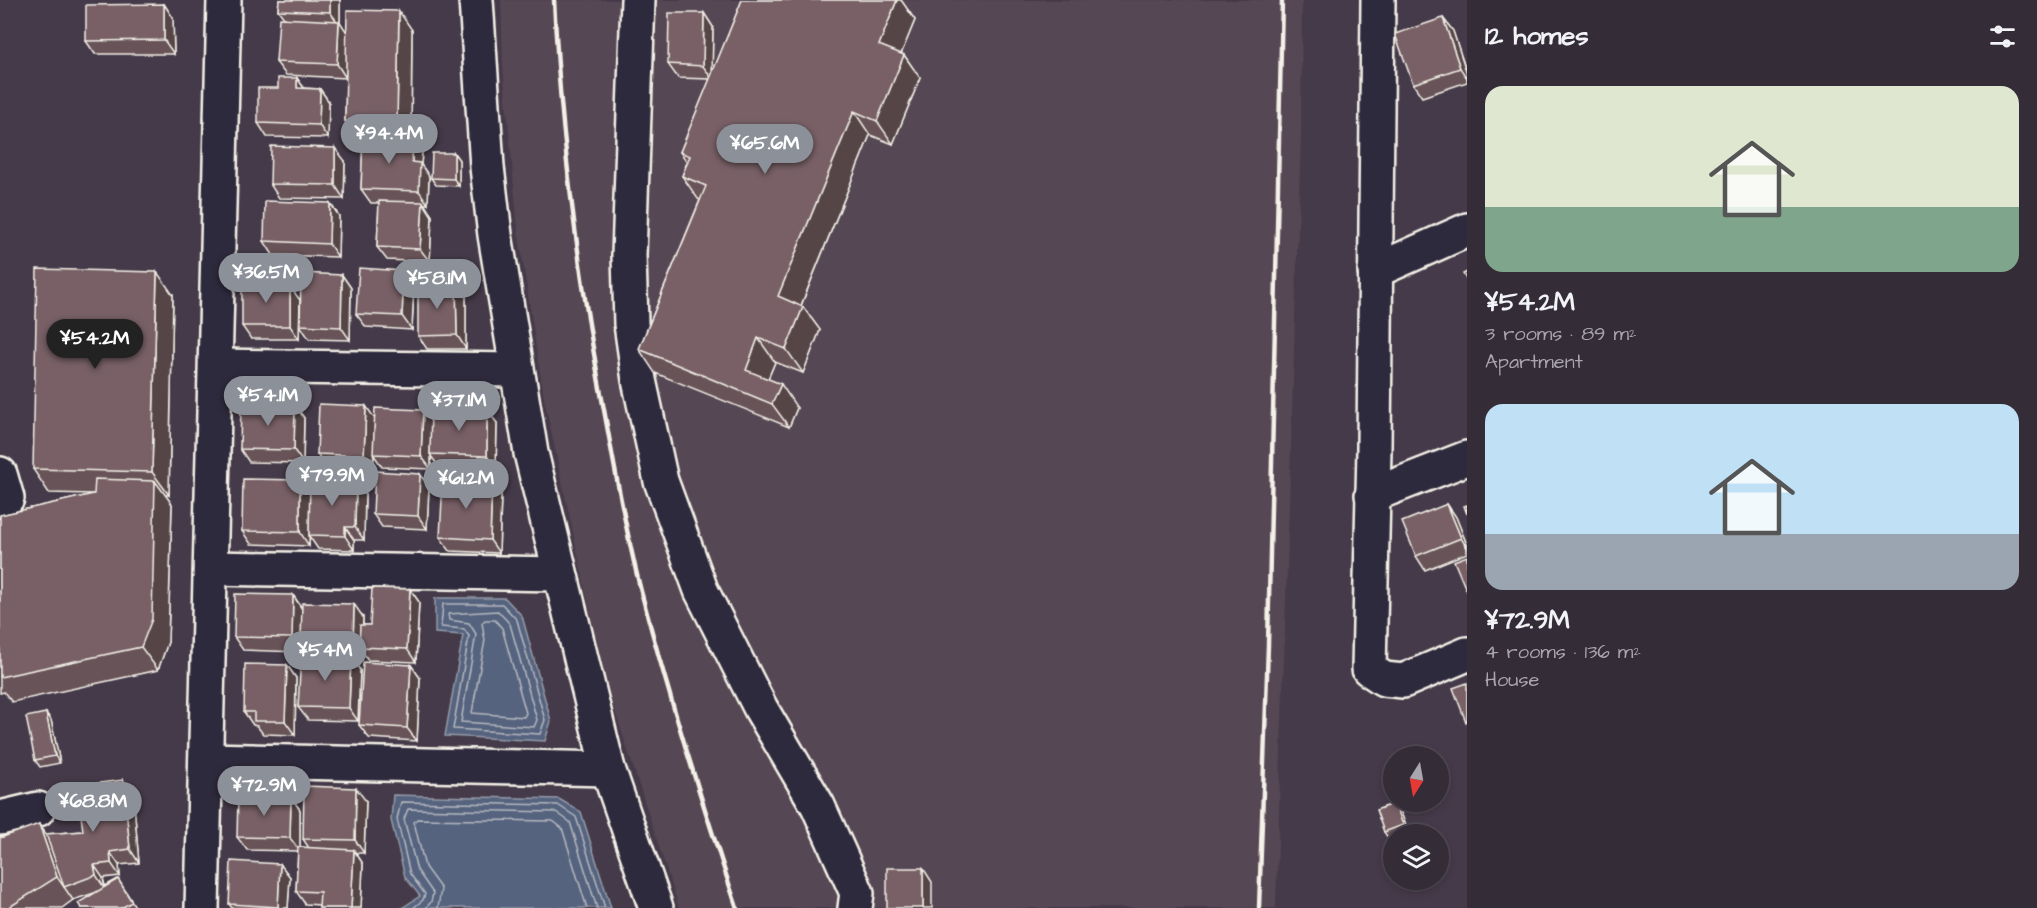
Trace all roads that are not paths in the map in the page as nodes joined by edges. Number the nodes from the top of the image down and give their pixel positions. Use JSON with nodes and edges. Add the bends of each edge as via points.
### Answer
{"nodes":[{"id":1,"x":224,"y":0,"type":"edge"},
{"id":2,"x":476,"y":0,"type":"edge"},
{"id":3,"x":638,"y":0,"type":"edge"},
{"id":4,"x":1378,"y":0,"type":"edge"},
{"id":5,"x":1467,"y":230,"type":"edge"},
{"id":6,"x":1375,"y":272,"type":"junction"},
{"id":7,"x":216,"y":366,"type":"junction"},
{"id":8,"x":515,"y":370,"type":"junction"},
{"id":9,"x":1467,"y":458,"type":"edge"},
{"id":10,"x":0,"y":474,"type":"edge"},
{"id":11,"x":1372,"y":495,"type":"junction"},
{"id":12,"x":0,"y":500,"type":"edge"},
{"id":13,"x":211,"y":568,"type":"junction"},
{"id":14,"x":559,"y":574,"type":"junction"},
{"id":15,"x":1467,"y":654,"type":"edge"},
{"id":16,"x":206,"y":760,"type":"junction"},
{"id":17,"x":608,"y":769,"type":"junction"},
{"id":18,"x":38,"y":809,"type":"dead end"},
{"id":19,"x":0,"y":818,"type":"edge"},
{"id":20,"x":202,"y":908,"type":"edge"},
{"id":21,"x":656,"y":908,"type":"edge"},
{"id":22,"x":855,"y":908,"type":"edge"}],
"edges":[{"from":1,"to":7,"type":"street"},
{"from":2,"to":8,"type":"street","via":[[487,167]]},
{"from":3,"to":22,"type":"street","via":[[629,255],[631,324],[661,481],[701,590],[761,709],[818,806],[857,893]]},
{"from":4,"to":6,"type":"street"},
{"from":5,"to":6,"type":"street"},
{"from":6,"to":11,"type":"street"},
{"from":7,"to":8,"type":"street"},
{"from":7,"to":13,"type":"street"},
{"from":8,"to":14,"type":"street"},
{"from":9,"to":11,"type":"street"},
{"from":10,"to":12,"type":"street","via":[[7,498]]},
{"from":11,"to":15,"type":"street","via":[[1369,669],[1384,679],[1403,681]]},
{"from":13,"to":14,"type":"street"},
{"from":13,"to":16,"type":"street"},
{"from":14,"to":17,"type":"street"},
{"from":16,"to":17,"type":"street"},
{"from":16,"to":20,"type":"street"},
{"from":17,"to":21,"type":"street"},
{"from":18,"to":19,"type":"street"}]}
